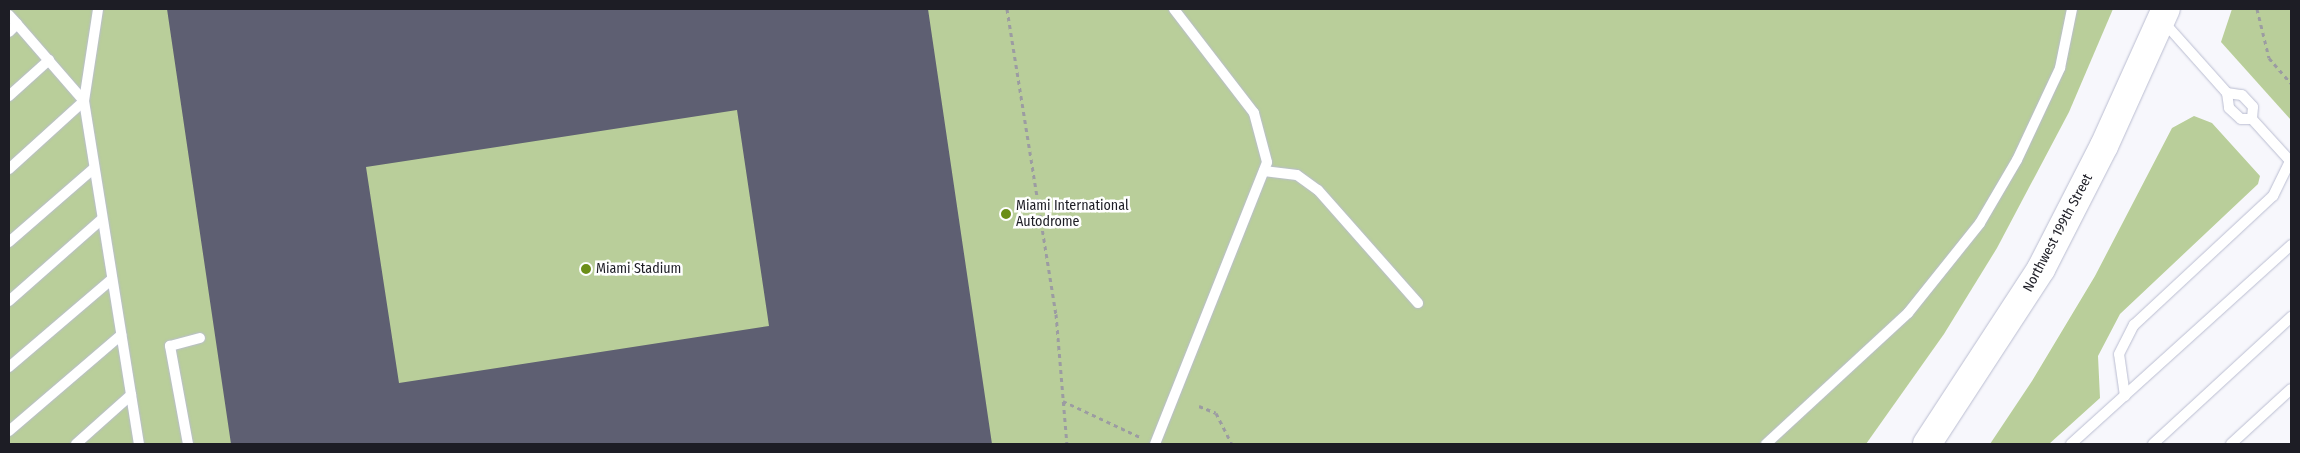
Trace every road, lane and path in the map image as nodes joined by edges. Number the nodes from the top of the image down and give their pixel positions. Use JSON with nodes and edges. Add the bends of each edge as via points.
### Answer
{"nodes":[{"id":1,"x":98,"y":9,"type":"edge"},
{"id":2,"x":1007,"y":9,"type":"edge"},
{"id":3,"x":1174,"y":9,"type":"edge"},
{"id":4,"x":2072,"y":9,"type":"edge"},
{"id":5,"x":2257,"y":9,"type":"edge"},
{"id":6,"x":9,"y":14,"type":"edge"},
{"id":7,"x":2164,"y":14,"type":"edge"},
{"id":8,"x":17,"y":24,"type":"junction"},
{"id":9,"x":9,"y":32,"type":"edge"},
{"id":10,"x":49,"y":60,"type":"junction"},
{"id":11,"x":2291,"y":83,"type":"edge"},
{"id":12,"x":2227,"y":92,"type":"junction"},
{"id":13,"x":9,"y":96,"type":"edge"},
{"id":14,"x":84,"y":101,"type":"junction"},
{"id":15,"x":2252,"y":119,"type":"junction"},
{"id":16,"x":2291,"y":162,"type":"edge"},
{"id":17,"x":9,"y":169,"type":"edge"},
{"id":18,"x":93,"y":169,"type":"junction"},
{"id":19,"x":1264,"y":171,"type":"junction"},
{"id":20,"x":102,"y":219,"type":"junction"},
{"id":21,"x":9,"y":242,"type":"edge"},
{"id":22,"x":2291,"y":245,"type":"edge"},
{"id":23,"x":112,"y":279,"type":"junction"},
{"id":24,"x":9,"y":301,"type":"edge"},
{"id":25,"x":1418,"y":303,"type":"dead end"},
{"id":26,"x":2291,"y":318,"type":"edge"},
{"id":27,"x":121,"y":335,"type":"junction"},
{"id":28,"x":200,"y":338,"type":"dead end"},
{"id":29,"x":9,"y":367,"type":"edge"},
{"id":30,"x":2291,"y":389,"type":"edge"},
{"id":31,"x":131,"y":395,"type":"junction"},
{"id":32,"x":2125,"y":396,"type":"junction"},
{"id":33,"x":1063,"y":401,"type":"junction"},
{"id":34,"x":1199,"y":406,"type":"dead end"},
{"id":35,"x":9,"y":431,"type":"edge"},
{"id":36,"x":1142,"y":438,"type":"dead end"},
{"id":37,"x":76,"y":444,"type":"edge"},
{"id":38,"x":139,"y":444,"type":"edge"},
{"id":39,"x":188,"y":444,"type":"edge"},
{"id":40,"x":1067,"y":444,"type":"edge"},
{"id":41,"x":1155,"y":444,"type":"edge"},
{"id":42,"x":1232,"y":444,"type":"edge"},
{"id":43,"x":1766,"y":444,"type":"edge"},
{"id":44,"x":1927,"y":444,"type":"edge"},
{"id":45,"x":2071,"y":444,"type":"edge"},
{"id":46,"x":2153,"y":444,"type":"edge"},
{"id":47,"x":2230,"y":444,"type":"edge"}],
"edges":[{"from":1,"to":14,"type":"lane"},
{"from":2,"to":33,"type":"path","via":[[1056,314]]},
{"from":3,"to":19,"type":"lane","via":[[1254,113],[1264,140],[1267,162]]},
{"from":4,"to":43,"type":"lane","via":[[2060,68],[2017,160],[1980,223],[1908,313]]},
{"from":5,"to":11,"type":"path","via":[[2269,58]]},
{"from":6,"to":8,"type":"lane"},
{"from":7,"to":12,"type":"lane"},
{"from":7,"to":44,"type":"main road","name":"Northwest 199th Street","via":[[2104,146],[2041,269]]},
{"from":8,"to":9,"type":"lane"},
{"from":8,"to":10,"type":"lane"},
{"from":10,"to":13,"type":"lane"},
{"from":10,"to":14,"type":"lane"},
{"from":12,"to":15,"type":"lane","via":[[2242,95],[2253,108]]},
{"from":12,"to":15,"type":"lane","via":[[2229,108],[2240,119]]},
{"from":14,"to":17,"type":"lane"},
{"from":14,"to":18,"type":"lane"},
{"from":15,"to":16,"type":"lane"},
{"from":16,"to":32,"type":"lane","via":[[2272,196],[2134,325],[2119,354]]},
{"from":18,"to":20,"type":"lane"},
{"from":18,"to":21,"type":"lane"},
{"from":19,"to":25,"type":"lane","via":[[1297,176],[1318,190]]},
{"from":19,"to":41,"type":"lane"},
{"from":20,"to":23,"type":"lane"},
{"from":20,"to":24,"type":"lane"},
{"from":22,"to":32,"type":"lane"},
{"from":23,"to":27,"type":"lane"},
{"from":23,"to":29,"type":"lane"},
{"from":26,"to":46,"type":"lane"},
{"from":27,"to":31,"type":"lane"},
{"from":27,"to":35,"type":"lane"},
{"from":28,"to":39,"type":"lane","via":[[170,346]]},
{"from":30,"to":47,"type":"lane"},
{"from":31,"to":37,"type":"lane"},
{"from":31,"to":38,"type":"lane"},
{"from":32,"to":45,"type":"lane"},
{"from":33,"to":36,"type":"path"},
{"from":33,"to":40,"type":"path"},
{"from":34,"to":42,"type":"path","via":[[1216,413]]}]}
